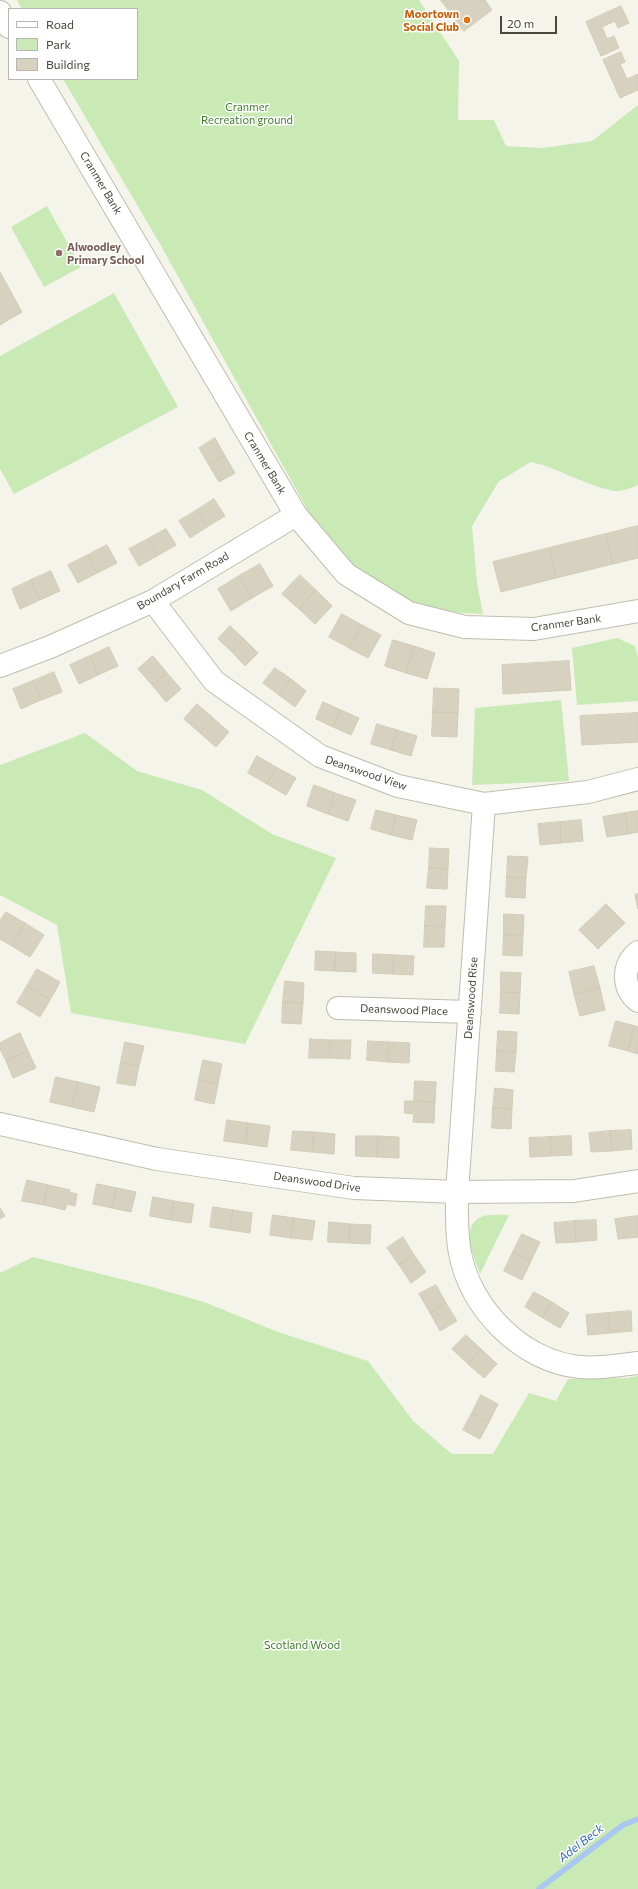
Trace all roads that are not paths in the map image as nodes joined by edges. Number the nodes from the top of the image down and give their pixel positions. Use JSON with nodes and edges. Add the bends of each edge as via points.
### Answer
{"nodes":[{"id":1,"x":0,"y":12,"type":"edge"},
{"id":2,"x":8,"y":25,"type":"edge"},
{"id":3,"x":41,"y":80,"type":"edge"},
{"id":4,"x":296,"y":514,"type":"junction"},
{"id":5,"x":153,"y":601,"type":"junction"},
{"id":6,"x":638,"y":611,"type":"edge"},
{"id":7,"x":0,"y":666,"type":"edge"},
{"id":8,"x":638,"y":779,"type":"edge"},
{"id":9,"x":484,"y":804,"type":"junction"},
{"id":10,"x":638,"y":952,"type":"edge"},
{"id":11,"x":638,"y":1001,"type":"edge"},
{"id":12,"x":338,"y":1008,"type":"dead end"},
{"id":13,"x":470,"y":1012,"type":"junction"},
{"id":14,"x":1,"y":1126,"type":"edge"},
{"id":15,"x":638,"y":1181,"type":"edge"},
{"id":16,"x":457,"y":1192,"type":"junction"},
{"id":17,"x":638,"y":1363,"type":"edge"}],
"edges":[{"from":1,"to":2,"type":"street"},
{"from":3,"to":4,"type":"street","name":"Cranmer Bank"},
{"from":4,"to":5,"type":"street","name":"Boundary Farm Road"},
{"from":4,"to":6,"type":"street","name":"Cranmer Bank","via":[[346,574],[409,613],[465,626],[534,629]]},
{"from":5,"to":7,"type":"street","name":"Boundary Farm Road","via":[[50,647]]},
{"from":5,"to":9,"type":"street","name":"Deanswood View","via":[[214,681],[320,756],[398,786]]},
{"from":8,"to":9,"type":"street","name":"Deanswood View","via":[[588,792]]},
{"from":9,"to":13,"type":"street","name":"Deanswood Rise"},
{"from":10,"to":11,"type":"street","via":[[633,956],[625,974],[630,993]]},
{"from":12,"to":13,"type":"street","name":"Deanswood Place"},
{"from":13,"to":16,"type":"street","name":"Deanswood Rise"},
{"from":14,"to":16,"type":"street","name":"Deanswood Drive","via":[[157,1159],[354,1188]]},
{"from":15,"to":16,"type":"street","name":"Deanswood Drive","via":[[574,1191]]},
{"from":16,"to":17,"type":"street","name":"Deanswood Rise","via":[[457,1230],[460,1254],[467,1276],[478,1300],[502,1329],[525,1346],[563,1364],[597,1368]]}]}
